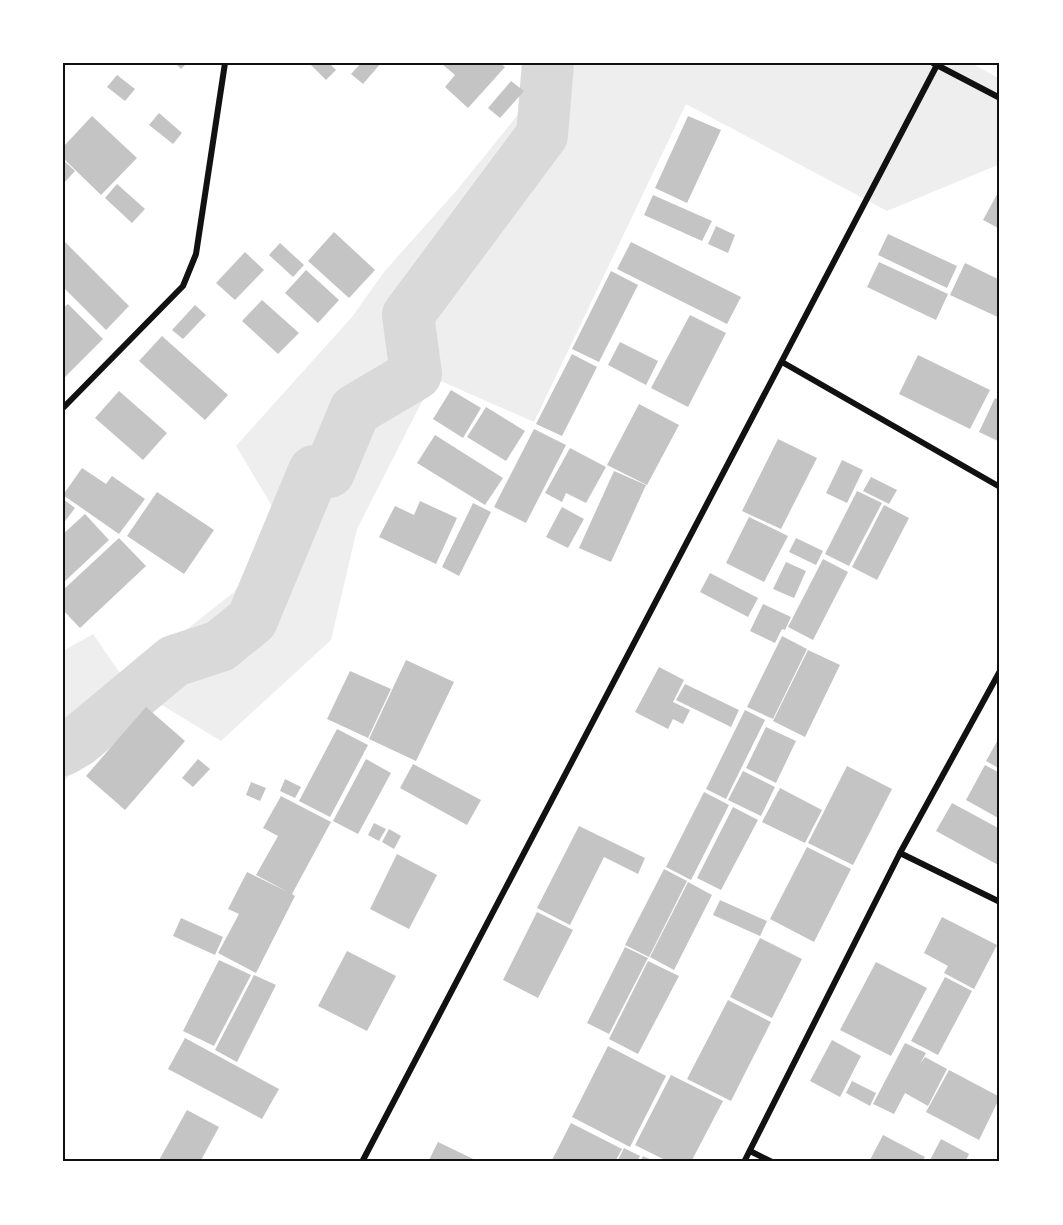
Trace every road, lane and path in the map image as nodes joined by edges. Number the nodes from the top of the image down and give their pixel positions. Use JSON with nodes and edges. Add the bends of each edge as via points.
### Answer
{"nodes":[{"id":1,"x":225,"y":63,"type":"edge"},
{"id":2,"x":935,"y":64,"type":"edge"},
{"id":3,"x":1000,"y":98,"type":"edge"},
{"id":4,"x":782,"y":362,"type":"junction"},
{"id":5,"x":63,"y":408,"type":"edge"},
{"id":6,"x":1000,"y":487,"type":"edge"},
{"id":7,"x":1000,"y":671,"type":"edge"},
{"id":8,"x":900,"y":853,"type":"junction"},
{"id":9,"x":1000,"y":902,"type":"edge"},
{"id":10,"x":750,"y":1151,"type":"junction"},
{"id":11,"x":362,"y":1162,"type":"edge"},
{"id":12,"x":744,"y":1162,"type":"edge"},
{"id":13,"x":772,"y":1162,"type":"edge"}],
"edges":[{"from":1,"to":5,"type":"street","via":[[196,254],[183,286]]},
{"from":2,"to":3,"type":"street"},
{"from":2,"to":4,"type":"street"},
{"from":4,"to":6,"type":"street"},
{"from":4,"to":11,"type":"street"},
{"from":7,"to":8,"type":"street"},
{"from":8,"to":9,"type":"street"},
{"from":8,"to":10,"type":"street"},
{"from":10,"to":12,"type":"street"},
{"from":10,"to":13,"type":"street"}]}
